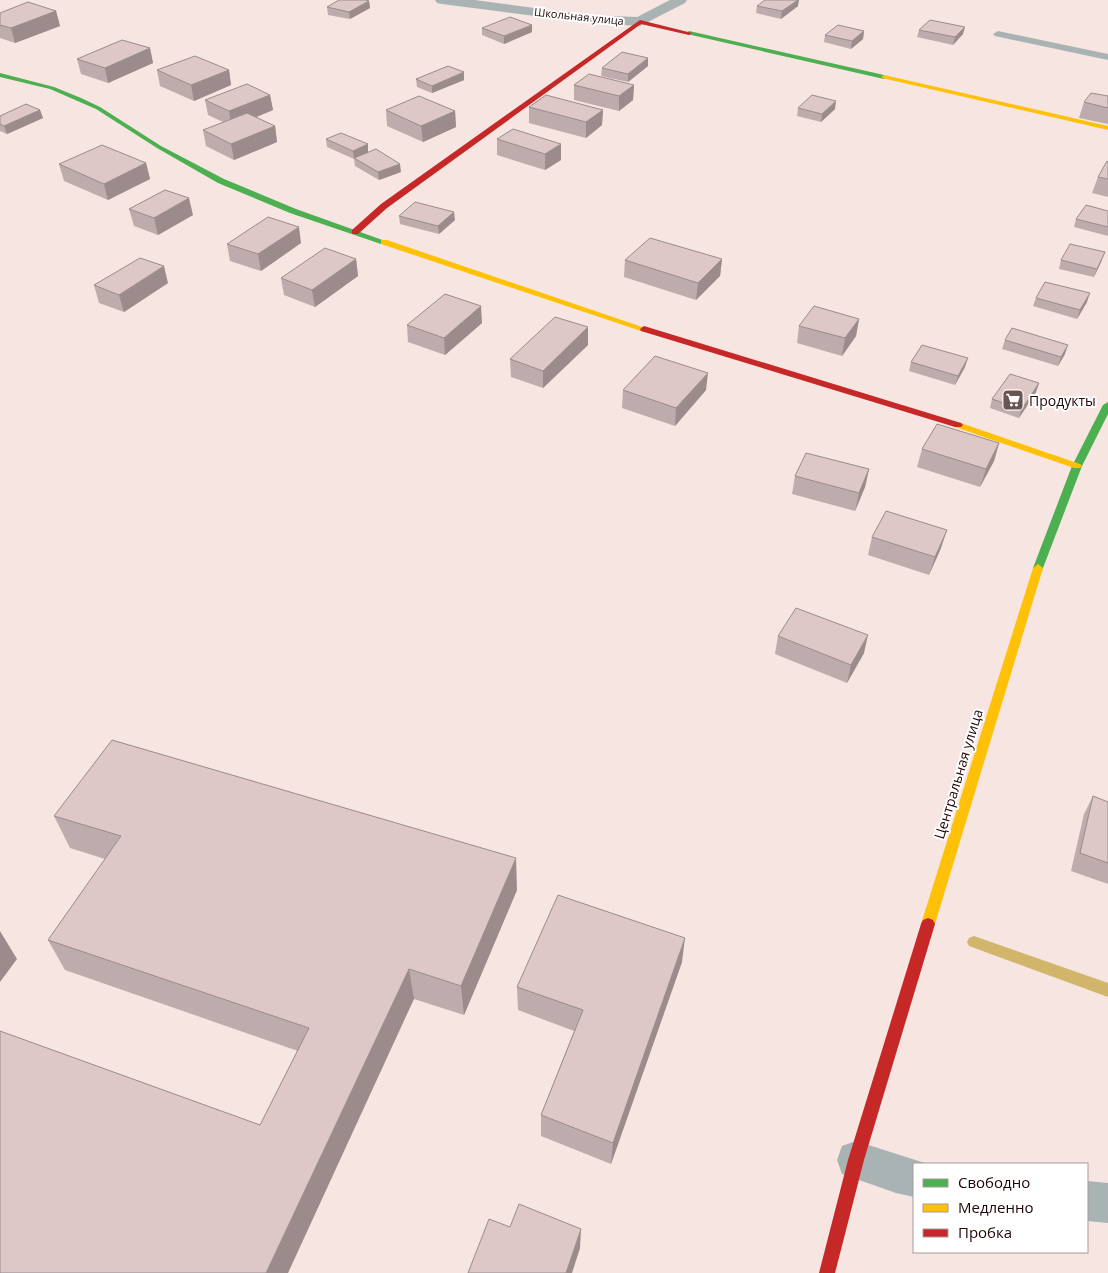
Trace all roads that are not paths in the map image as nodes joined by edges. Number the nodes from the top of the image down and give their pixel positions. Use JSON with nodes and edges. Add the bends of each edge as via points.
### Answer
{"nodes":[{"id":1,"x":442,"y":0,"type":"edge"},
{"id":2,"x":680,"y":0,"type":"edge"},
{"id":3,"x":640,"y":22,"type":"junction"},
{"id":4,"x":998,"y":34,"type":"dead end"},
{"id":5,"x":1108,"y":57,"type":"edge"},
{"id":6,"x":0,"y":75,"type":"edge"},
{"id":7,"x":1108,"y":128,"type":"edge"},
{"id":8,"x":355,"y":232,"type":"junction"},
{"id":9,"x":1108,"y":405,"type":"edge"},
{"id":10,"x":1077,"y":466,"type":"junction"},
{"id":11,"x":856,"y":1160,"type":"junction"},
{"id":12,"x":913,"y":1178,"type":"edge"},
{"id":13,"x":1088,"y":1201,"type":"edge"},
{"id":14,"x":1108,"y":1203,"type":"edge"},
{"id":15,"x":827,"y":1273,"type":"edge"}],
"edges":[{"from":1,"to":3,"type":"street","name":"Школьная улица","via":[[588,19]]},
{"from":2,"to":3,"type":"street","name":"Школьная улица"},
{"from":3,"to":7,"type":"street"},
{"from":3,"to":8,"type":"street","via":[[384,206]]},
{"from":4,"to":5,"type":"lane"},
{"from":6,"to":8,"type":"street","via":[[52,88],[79,99],[221,181]]},
{"from":8,"to":10,"type":"street","via":[[666,336],[945,421]]},
{"from":9,"to":10,"type":"street","name":"Центральная улица"},
{"from":10,"to":11,"type":"street","name":"Центральная улица","via":[[1030,588]]},
{"from":11,"to":12,"type":"street"},
{"from":11,"to":15,"type":"street","name":"Центральная улица"},
{"from":13,"to":14,"type":"street"}]}
